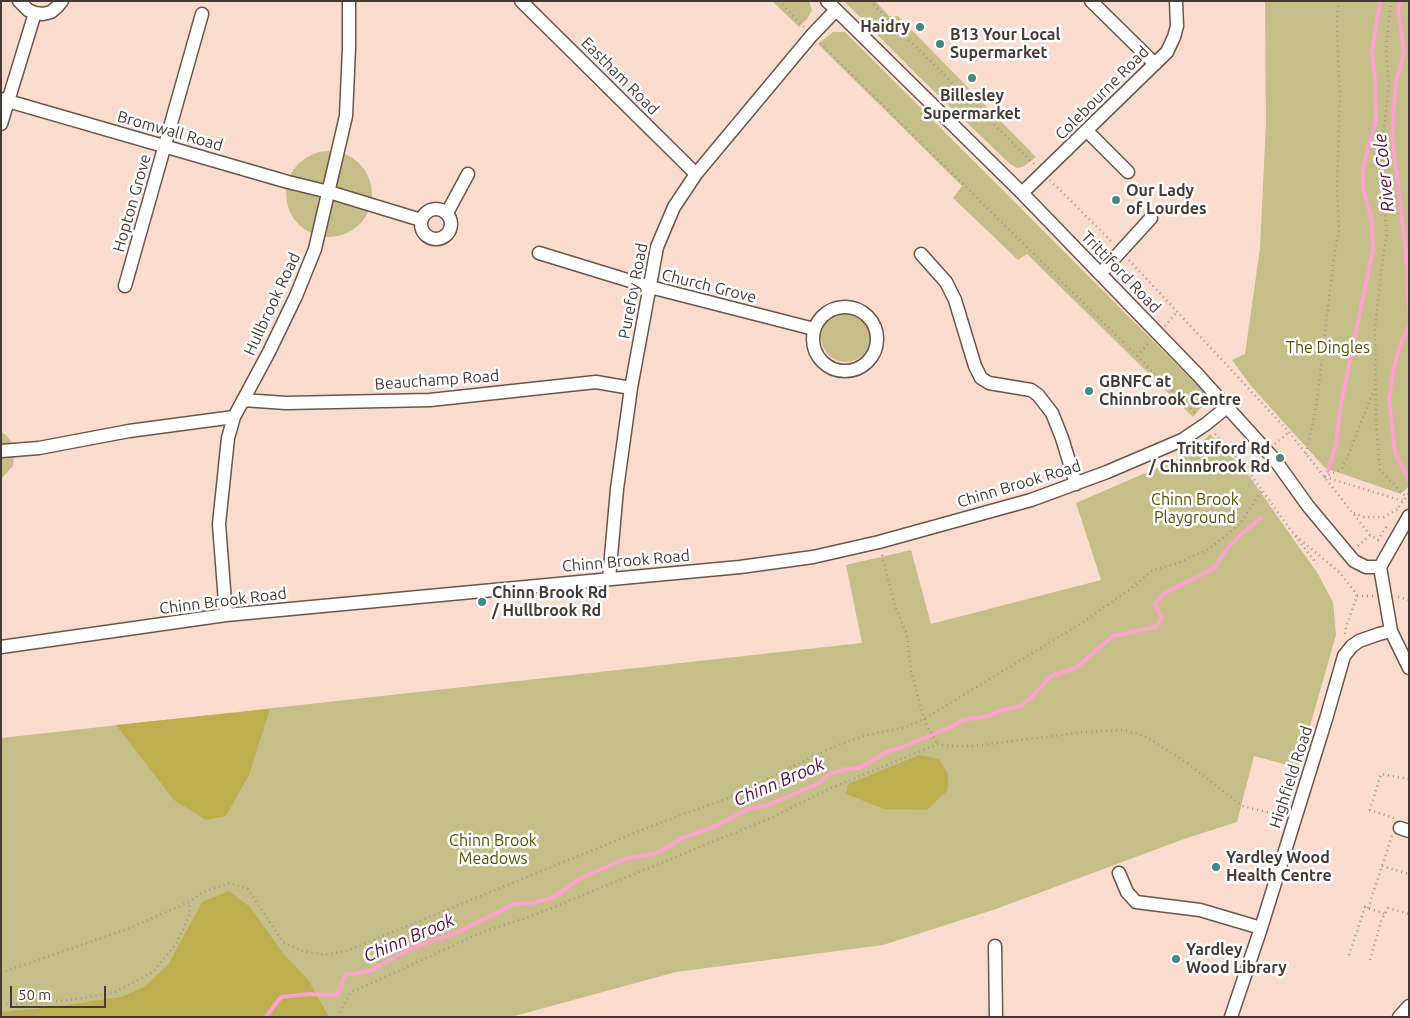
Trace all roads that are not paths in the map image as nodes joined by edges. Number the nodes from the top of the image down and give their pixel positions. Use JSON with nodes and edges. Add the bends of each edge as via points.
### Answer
{"nodes":[{"id":1,"x":20,"y":1,"type":"edge"},
{"id":2,"x":62,"y":1,"type":"edge"},
{"id":3,"x":349,"y":1,"type":"edge"},
{"id":4,"x":521,"y":1,"type":"edge"},
{"id":5,"x":1091,"y":1,"type":"edge"},
{"id":6,"x":1176,"y":1,"type":"edge"},
{"id":7,"x":831,"y":6,"type":"edge"},
{"id":8,"x":35,"y":13,"type":"junction"},
{"id":9,"x":202,"y":14,"type":"dead end"},
{"id":10,"x":1155,"y":64,"type":"junction"},
{"id":11,"x":5,"y":100,"type":"edge"},
{"id":12,"x":1,"y":124,"type":"edge"},
{"id":13,"x":1087,"y":131,"type":"junction"},
{"id":14,"x":165,"y":146,"type":"junction"},
{"id":15,"x":1128,"y":172,"type":"dead end"},
{"id":16,"x":468,"y":174,"type":"dead end"},
{"id":17,"x":696,"y":174,"type":"junction"},
{"id":18,"x":329,"y":192,"type":"junction"},
{"id":19,"x":1022,"y":193,"type":"junction"},
{"id":20,"x":447,"y":213,"type":"junction"},
{"id":21,"x":1151,"y":218,"type":"dead end"},
{"id":22,"x":421,"y":220,"type":"junction"},
{"id":23,"x":539,"y":253,"type":"dead end"},
{"id":24,"x":921,"y":254,"type":"dead end"},
{"id":25,"x":1100,"y":274,"type":"junction"},
{"id":26,"x":125,"y":286,"type":"dead end"},
{"id":27,"x":650,"y":288,"type":"junction"},
{"id":28,"x":814,"y":330,"type":"junction"},
{"id":29,"x":631,"y":388,"type":"junction"},
{"id":30,"x":243,"y":400,"type":"junction"},
{"id":31,"x":1227,"y":406,"type":"junction"},
{"id":32,"x":234,"y":417,"type":"junction"},
{"id":33,"x":1,"y":451,"type":"edge"},
{"id":34,"x":1076,"y":484,"type":"junction"},
{"id":35,"x":1403,"y":512,"type":"edge"},
{"id":36,"x":1380,"y":567,"type":"junction"},
{"id":37,"x":609,"y":579,"type":"junction"},
{"id":38,"x":226,"y":615,"type":"junction"},
{"id":39,"x":1391,"y":631,"type":"junction"},
{"id":40,"x":1,"y":648,"type":"edge"},
{"id":41,"x":1409,"y":668,"type":"edge"},
{"id":42,"x":1119,"y":873,"type":"dead end"},
{"id":43,"x":1261,"y":928,"type":"junction"},
{"id":44,"x":995,"y":946,"type":"dead end"},
{"id":45,"x":1409,"y":1006,"type":"edge"},
{"id":46,"x":996,"y":1017,"type":"edge"},
{"id":47,"x":1231,"y":1017,"type":"edge"},
{"id":48,"x":1399,"y":1017,"type":"edge"}],
"edges":[{"from":1,"to":8,"type":"street"},
{"from":2,"to":8,"type":"street","via":[[51,12]]},
{"from":3,"to":18,"type":"street","name":"Hullbrook Road","via":[[346,116]]},
{"from":4,"to":17,"type":"street","name":"Eastham Road"},
{"from":5,"to":10,"type":"street"},
{"from":6,"to":10,"type":"street","name":"Colebourne Road","via":[[1174,38],[1167,52]]},
{"from":7,"to":17,"type":"street","name":"Purefoy Road","via":[[812,35]]},
{"from":7,"to":19,"type":"street","name":"Trittiford Road"},
{"from":8,"to":11,"type":"street"},
{"from":9,"to":14,"type":"street","name":"Hopton Grove"},
{"from":10,"to":13,"type":"street","name":"Colebourne Road"},
{"from":11,"to":12,"type":"street"},
{"from":11,"to":14,"type":"street","name":"Bromwall Road"},
{"from":13,"to":15,"type":"street"},
{"from":13,"to":19,"type":"street","name":"Colebourne Road"},
{"from":14,"to":18,"type":"street","name":"Bromwall Road"},
{"from":14,"to":26,"type":"street","name":"Hopton Grove"},
{"from":16,"to":20,"type":"street"},
{"from":17,"to":27,"type":"street","name":"Purefoy Road","via":[[674,207],[657,247]]},
{"from":18,"to":22,"type":"street","name":"Bromwall Road"},
{"from":18,"to":30,"type":"street","name":"Hullbrook Road","via":[[315,249],[296,296]]},
{"from":19,"to":25,"type":"street","name":"Trittiford Road"},
{"from":20,"to":22,"type":"street","via":[[439,209],[430,210]]},
{"from":20,"to":22,"type":"street","via":[[451,228],[440,239],[434,240],[425,235],[420,226]]},
{"from":21,"to":25,"type":"street"},
{"from":23,"to":27,"type":"street","name":"Church Grove"},
{"from":24,"to":34,"type":"street","via":[[953,295],[981,378],[989,383],[1031,390],[1052,413]]},
{"from":25,"to":31,"type":"street","name":"Trittiford Road"},
{"from":27,"to":28,"type":"street","name":"Church Grove"},
{"from":27,"to":29,"type":"street","name":"Purefoy Road"},
{"from":28,"to":28,"type":"street","via":[[819,320],[836,308],[857,309],[873,322],[878,342],[869,362],[850,372],[839,372],[820,360],[814,346]]},
{"from":29,"to":30,"type":"street","name":"Beauchamp Road","via":[[596,382],[430,400],[286,403]]},
{"from":29,"to":37,"type":"street","name":"Purefoy Road"},
{"from":30,"to":32,"type":"street","name":"Hullbrook Road"},
{"from":31,"to":34,"type":"street","name":"Chinn Brook Road","via":[[1182,440]]},
{"from":31,"to":36,"type":"street","name":"Trittiford Road","via":[[1354,561],[1366,567]]},
{"from":32,"to":33,"type":"street","via":[[130,431],[39,448]]},
{"from":32,"to":38,"type":"street","name":"Hullbrook Road","via":[[228,438],[219,524]]},
{"from":34,"to":37,"type":"street","name":"Chinn Brook Road","via":[[1031,500],[879,542],[804,558]]},
{"from":35,"to":36,"type":"street"},
{"from":36,"to":39,"type":"street"},
{"from":37,"to":38,"type":"street","name":"Chinn Brook Road"},
{"from":38,"to":40,"type":"street","name":"Chinn Brook Road"},
{"from":39,"to":41,"type":"street"},
{"from":39,"to":43,"type":"street","name":"Highfield Road","via":[[1359,641],[1344,656]]},
{"from":42,"to":43,"type":"street","via":[[1127,892],[1136,902],[1200,910]]},
{"from":43,"to":47,"type":"street","name":"Highfield Road"},
{"from":44,"to":46,"type":"street"},
{"from":45,"to":48,"type":"street"}]}
